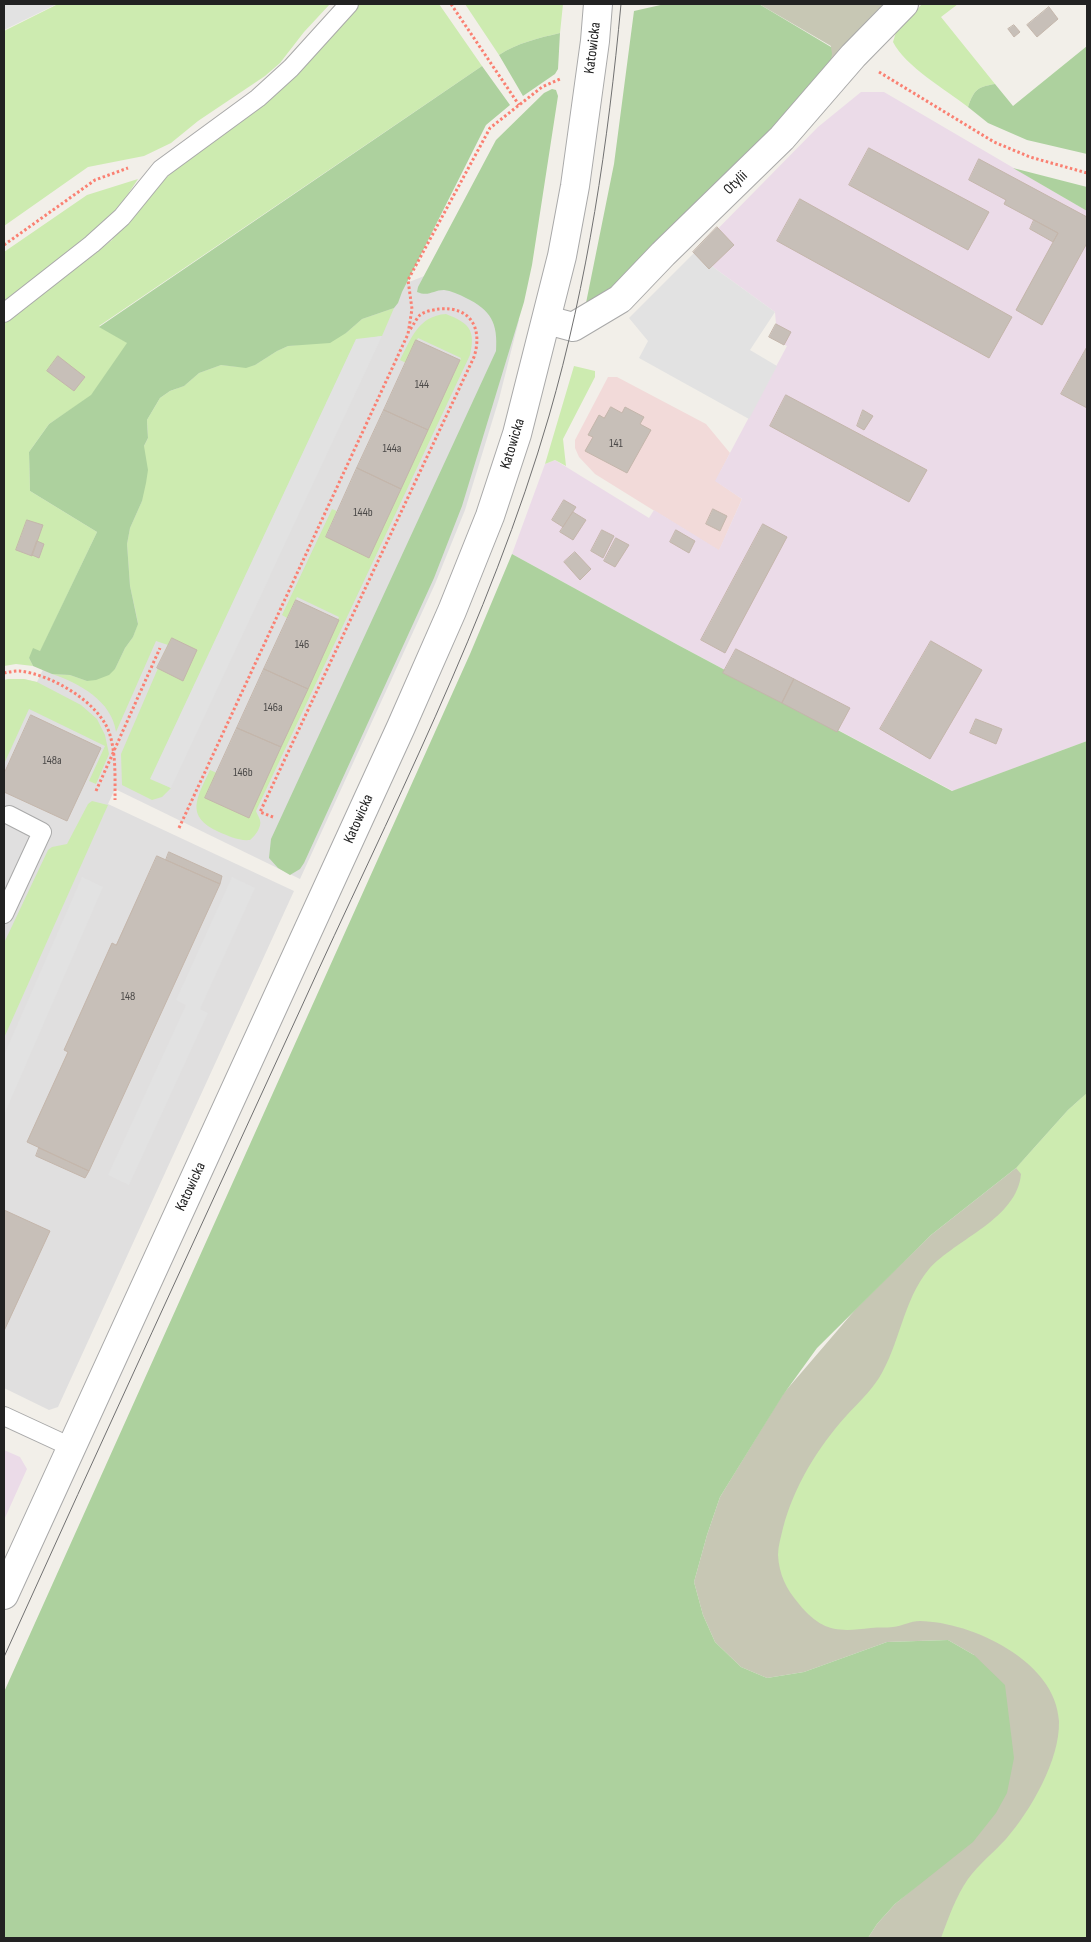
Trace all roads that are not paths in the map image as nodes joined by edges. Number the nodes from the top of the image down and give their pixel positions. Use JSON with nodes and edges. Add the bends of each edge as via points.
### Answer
{"nodes":[{"id":1,"x":349,"y":4,"type":"edge"},
{"id":2,"x":598,"y":4,"type":"edge"},
{"id":3,"x":904,"y":4,"type":"edge"},
{"id":4,"x":4,"y":314,"type":"edge"},
{"id":5,"x":548,"y":320,"type":"junction"},
{"id":6,"x":9,"y":815,"type":"dead end"},
{"id":7,"x":4,"y":914,"type":"edge"},
{"id":8,"x":4,"y":1416,"type":"edge"},
{"id":9,"x":71,"y":1448,"type":"junction"},
{"id":10,"x":4,"y":1596,"type":"edge"}],
"edges":[{"from":1,"to":4,"type":"lane","via":[[291,68],[258,98],[161,169],[122,217]]},
{"from":2,"to":5,"type":"street","name":"Katowicka","via":[[575,186]]},
{"from":3,"to":5,"type":"street","name":"Otylii","via":[[853,56],[782,138],[620,299],[572,327]]},
{"from":5,"to":9,"type":"street","name":"Katowicka","via":[[493,507],[452,611]]},
{"from":6,"to":7,"type":"lane","via":[[42,832]]},
{"from":8,"to":9,"type":"lane"},
{"from":9,"to":10,"type":"street","name":"Katowicka"}]}
